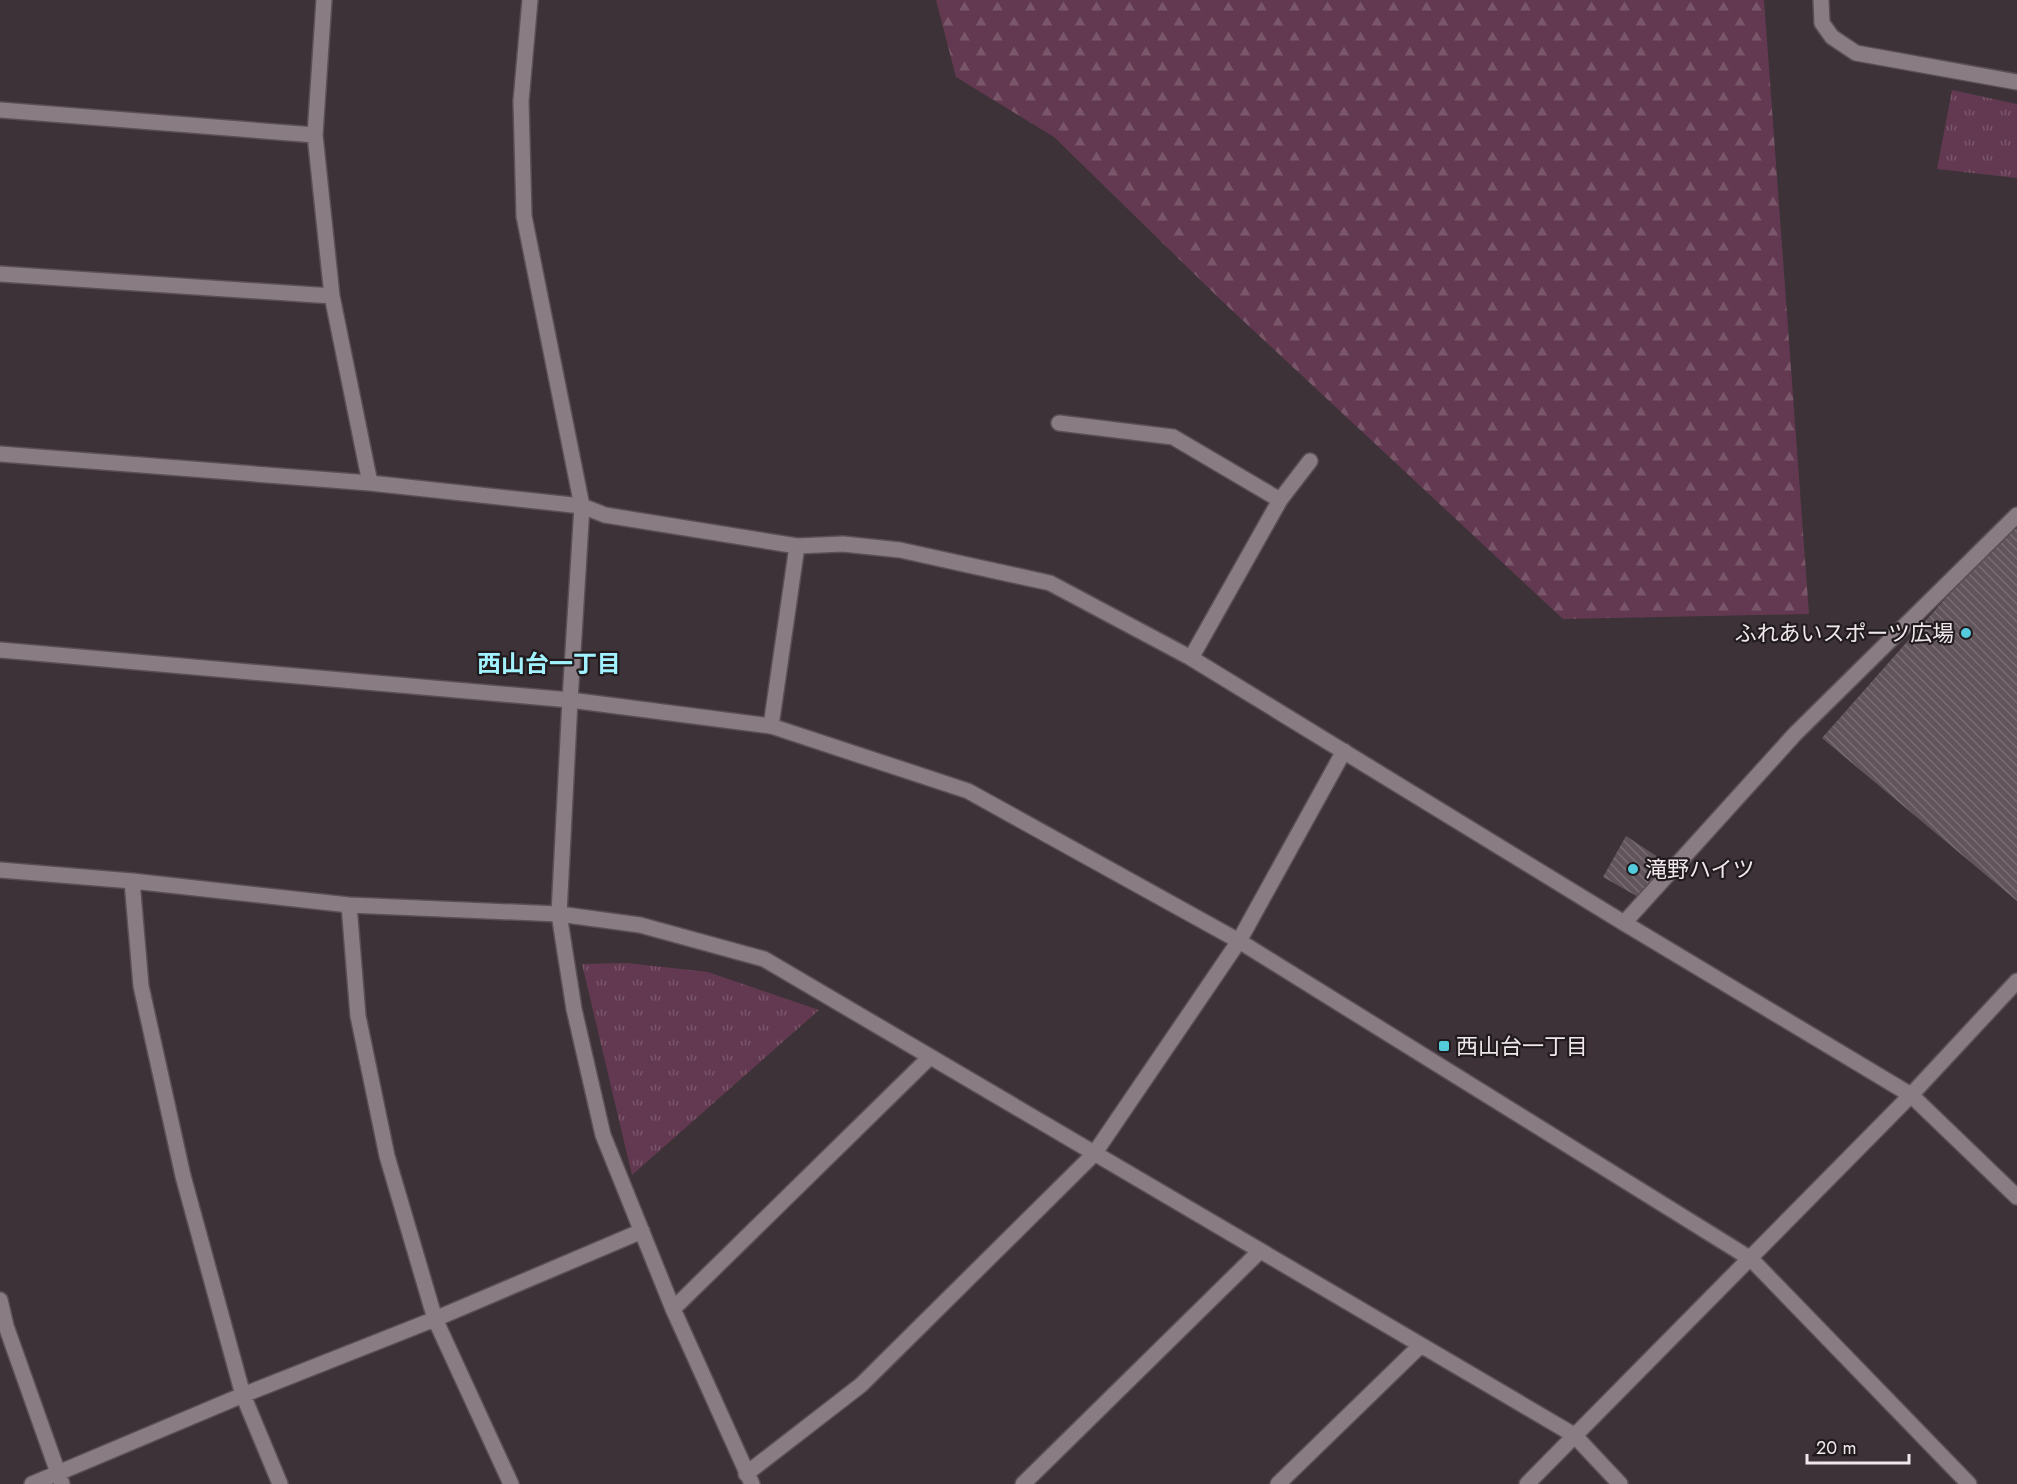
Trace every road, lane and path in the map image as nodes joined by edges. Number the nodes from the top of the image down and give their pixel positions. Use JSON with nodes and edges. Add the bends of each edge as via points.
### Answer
{"nodes":[{"id":1,"x":324,"y":0,"type":"edge"},
{"id":2,"x":530,"y":0,"type":"edge"},
{"id":3,"x":1821,"y":0,"type":"edge"},
{"id":4,"x":2017,"y":82,"type":"edge"},
{"id":5,"x":0,"y":110,"type":"edge"},
{"id":6,"x":315,"y":135,"type":"junction"},
{"id":7,"x":0,"y":274,"type":"edge"},
{"id":8,"x":332,"y":296,"type":"junction"},
{"id":9,"x":1059,"y":423,"type":"dead end"},
{"id":10,"x":0,"y":454,"type":"edge"},
{"id":11,"x":1310,"y":461,"type":"dead end"},
{"id":12,"x":370,"y":483,"type":"junction"},
{"id":13,"x":1280,"y":500,"type":"junction"},
{"id":14,"x":582,"y":506,"type":"junction"},
{"id":15,"x":2017,"y":515,"type":"edge"},
{"id":16,"x":797,"y":546,"type":"junction"},
{"id":17,"x":0,"y":650,"type":"edge"},
{"id":18,"x":1191,"y":658,"type":"junction"},
{"id":19,"x":570,"y":700,"type":"junction"},
{"id":20,"x":771,"y":726,"type":"junction"},
{"id":21,"x":1344,"y":751,"type":"junction"},
{"id":22,"x":0,"y":870,"type":"edge"},
{"id":23,"x":132,"y":881,"type":"junction"},
{"id":24,"x":349,"y":905,"type":"junction"},
{"id":25,"x":559,"y":914,"type":"junction"},
{"id":26,"x":1624,"y":924,"type":"junction"},
{"id":27,"x":1239,"y":941,"type":"junction"},
{"id":28,"x":2017,"y":981,"type":"edge"},
{"id":29,"x":930,"y":1057,"type":"junction"},
{"id":30,"x":1911,"y":1095,"type":"junction"},
{"id":31,"x":1094,"y":1154,"type":"junction"},
{"id":32,"x":2017,"y":1197,"type":"edge"},
{"id":33,"x":642,"y":1231,"type":"junction"},
{"id":34,"x":1260,"y":1251,"type":"junction"},
{"id":35,"x":1751,"y":1259,"type":"junction"},
{"id":36,"x":0,"y":1300,"type":"edge"},
{"id":37,"x":673,"y":1309,"type":"junction"},
{"id":38,"x":435,"y":1318,"type":"junction"},
{"id":39,"x":1421,"y":1345,"type":"junction"},
{"id":40,"x":243,"y":1395,"type":"junction"},
{"id":41,"x":1574,"y":1435,"type":"junction"},
{"id":42,"x":60,"y":1478,"type":"edge"},
{"id":43,"x":749,"y":1479,"type":"edge"},
{"id":44,"x":32,"y":1484,"type":"edge"},
{"id":45,"x":280,"y":1484,"type":"edge"},
{"id":46,"x":511,"y":1484,"type":"edge"},
{"id":47,"x":1023,"y":1484,"type":"edge"},
{"id":48,"x":1278,"y":1484,"type":"edge"},
{"id":49,"x":1527,"y":1484,"type":"edge"},
{"id":50,"x":1620,"y":1484,"type":"edge"},
{"id":51,"x":1969,"y":1484,"type":"edge"}],
"edges":[{"from":1,"to":6,"type":"street"},
{"from":2,"to":14,"type":"street","via":[[521,101],[524,216]]},
{"from":3,"to":4,"type":"street","via":[[1822,23],[1832,37],[1856,53]]},
{"from":5,"to":6,"type":"street"},
{"from":6,"to":8,"type":"street"},
{"from":7,"to":8,"type":"street"},
{"from":8,"to":12,"type":"street"},
{"from":9,"to":13,"type":"street","via":[[1173,437]]},
{"from":10,"to":12,"type":"street"},
{"from":11,"to":13,"type":"street"},
{"from":12,"to":14,"type":"street"},
{"from":13,"to":18,"type":"street"},
{"from":14,"to":16,"type":"street","via":[[605,515]]},
{"from":14,"to":19,"type":"street"},
{"from":15,"to":26,"type":"street","via":[[1795,734]]},
{"from":16,"to":18,"type":"street","via":[[843,544],[900,549],[1050,583]]},
{"from":16,"to":20,"type":"street"},
{"from":17,"to":19,"type":"street"},
{"from":18,"to":21,"type":"street"},
{"from":19,"to":20,"type":"street"},
{"from":19,"to":25,"type":"street"},
{"from":20,"to":27,"type":"street","via":[[968,791]]},
{"from":21,"to":26,"type":"street"},
{"from":21,"to":27,"type":"street"},
{"from":22,"to":23,"type":"street"},
{"from":23,"to":24,"type":"street"},
{"from":23,"to":40,"type":"street","via":[[141,986],[183,1176]]},
{"from":24,"to":25,"type":"street"},
{"from":24,"to":38,"type":"street","via":[[360,1027],[387,1156]]},
{"from":25,"to":29,"type":"street","via":[[640,925],[764,959]]},
{"from":25,"to":33,"type":"street","via":[[574,1010],[603,1135]]},
{"from":26,"to":30,"type":"street"},
{"from":27,"to":31,"type":"street"},
{"from":27,"to":35,"type":"street"},
{"from":28,"to":30,"type":"street"},
{"from":29,"to":31,"type":"street"},
{"from":29,"to":37,"type":"street"},
{"from":30,"to":32,"type":"street"},
{"from":30,"to":35,"type":"street"},
{"from":31,"to":34,"type":"street"},
{"from":31,"to":43,"type":"street","via":[[861,1385]]},
{"from":33,"to":37,"type":"street"},
{"from":33,"to":38,"type":"street"},
{"from":34,"to":39,"type":"street"},
{"from":34,"to":47,"type":"street"},
{"from":35,"to":41,"type":"street"},
{"from":35,"to":51,"type":"street"},
{"from":36,"to":42,"type":"street"},
{"from":37,"to":43,"type":"street"},
{"from":38,"to":40,"type":"street"},
{"from":38,"to":46,"type":"street"},
{"from":39,"to":41,"type":"street"},
{"from":39,"to":48,"type":"street"},
{"from":40,"to":42,"type":"street"},
{"from":40,"to":45,"type":"street"},
{"from":41,"to":49,"type":"street"},
{"from":41,"to":50,"type":"street"},
{"from":42,"to":44,"type":"street"}]}
